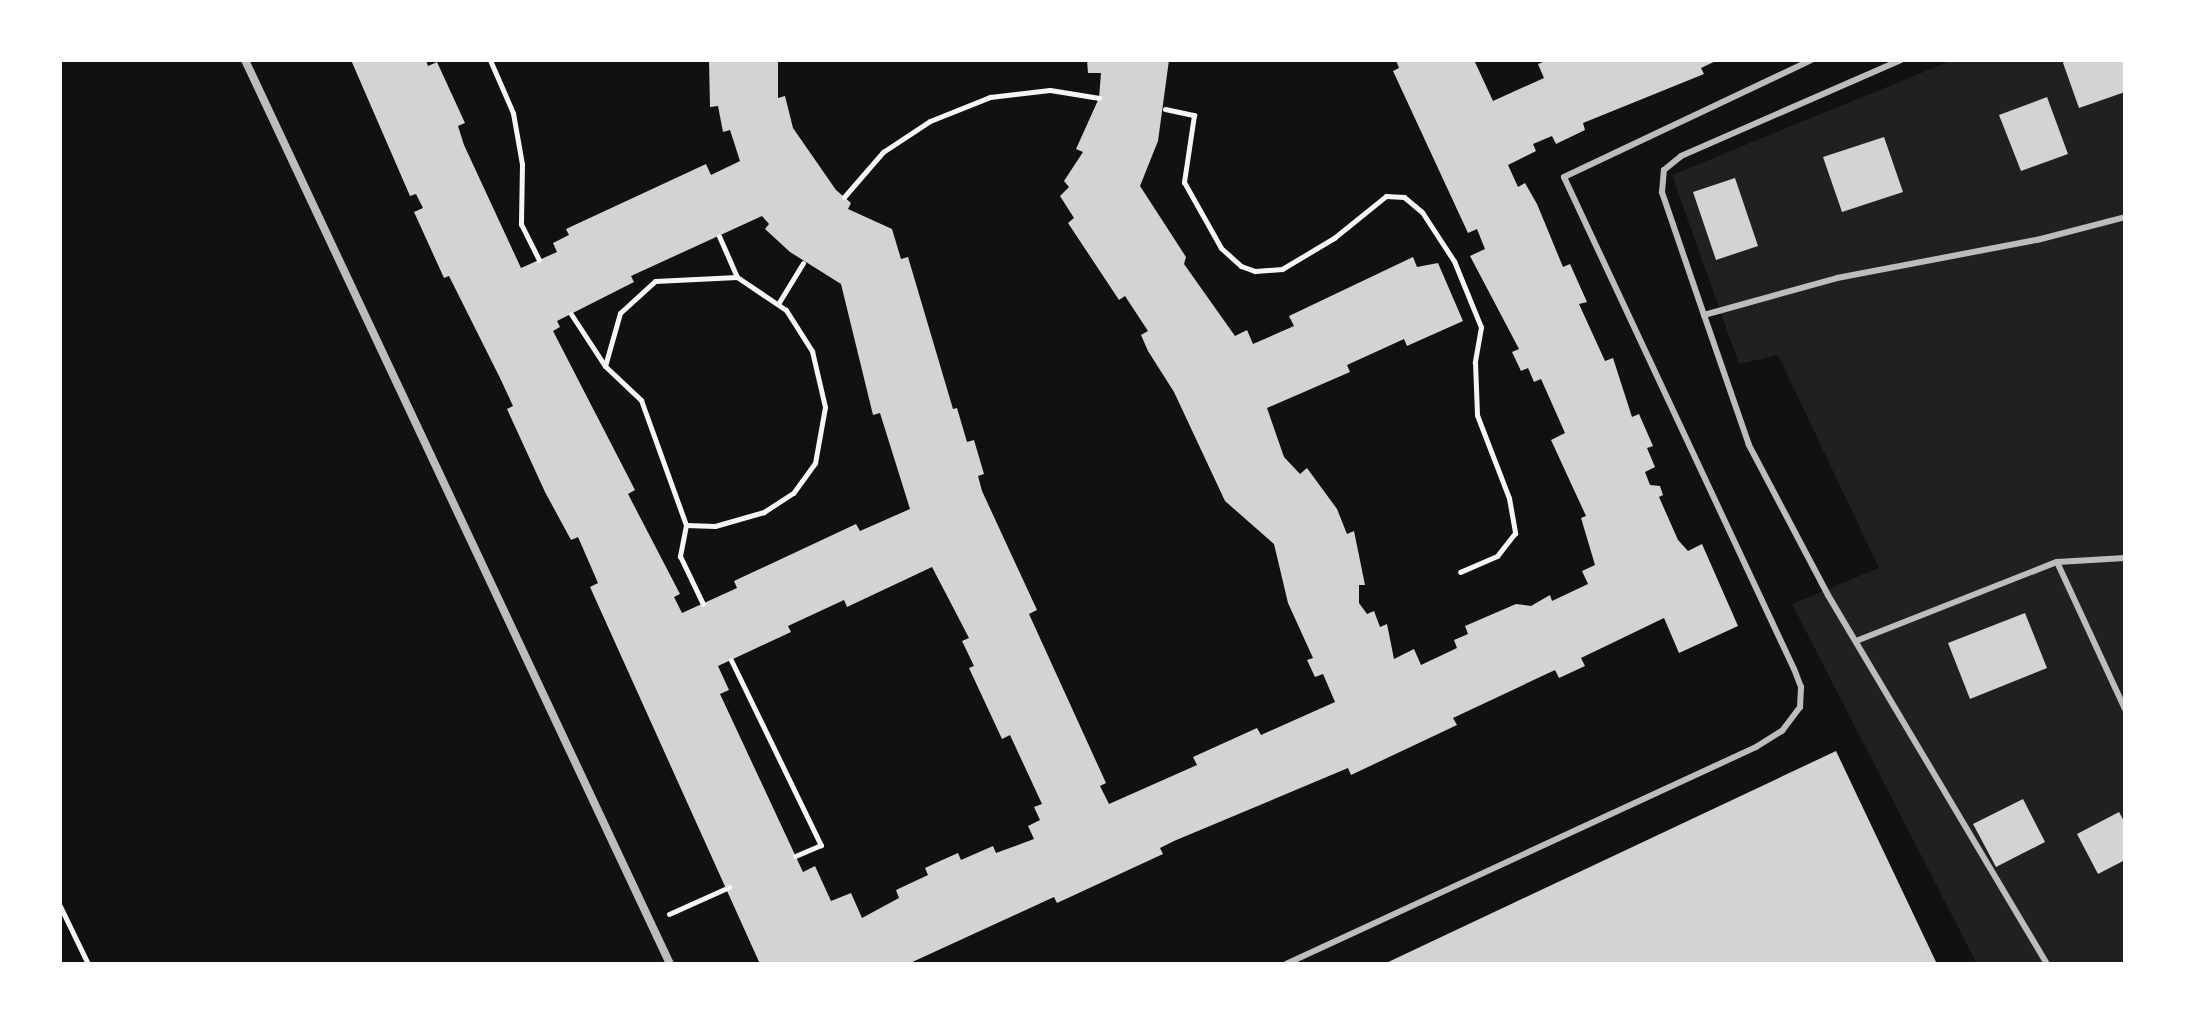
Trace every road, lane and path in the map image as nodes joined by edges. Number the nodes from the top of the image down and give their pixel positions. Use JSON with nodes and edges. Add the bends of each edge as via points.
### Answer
{"nodes":[{"id":1,"x":245,"y":60,"type":"edge"},
{"id":2,"x":490,"y":60,"type":"edge"},
{"id":3,"x":1812,"y":60,"type":"edge"},
{"id":4,"x":1901,"y":60,"type":"edge"},
{"id":5,"x":1099,"y":98,"type":"dead end"},
{"id":6,"x":1165,"y":109,"type":"dead end"},
{"id":7,"x":844,"y":197,"type":"dead end"},
{"id":8,"x":2125,"y":217,"type":"edge"},
{"id":9,"x":719,"y":236,"type":"dead end"},
{"id":10,"x":539,"y":260,"type":"dead end"},
{"id":11,"x":803,"y":263,"type":"dead end"},
{"id":12,"x":737,"y":277,"type":"junction"},
{"id":13,"x":778,"y":304,"type":"junction"},
{"id":14,"x":571,"y":314,"type":"dead end"},
{"id":15,"x":1704,"y":315,"type":"junction"},
{"id":16,"x":605,"y":366,"type":"junction"},
{"id":17,"x":686,"y":525,"type":"junction"},
{"id":18,"x":2125,"y":558,"type":"edge"},
{"id":19,"x":2057,"y":562,"type":"junction"},
{"id":20,"x":1460,"y":572,"type":"dead end"},
{"id":21,"x":703,"y":604,"type":"dead end"},
{"id":22,"x":1856,"y":641,"type":"junction"},
{"id":23,"x":731,"y":660,"type":"dead end"},
{"id":24,"x":2125,"y":709,"type":"edge"},
{"id":25,"x":795,"y":856,"type":"dead end"},
{"id":26,"x":729,"y":887,"type":"dead end"},
{"id":27,"x":60,"y":906,"type":"edge"},
{"id":28,"x":650,"y":923,"type":"junction"},
{"id":29,"x":88,"y":964,"type":"edge"},
{"id":30,"x":670,"y":964,"type":"edge"},
{"id":31,"x":1286,"y":964,"type":"edge"},
{"id":32,"x":2047,"y":964,"type":"edge"}],
"edges":[{"from":1,"to":28,"type":"street"},
{"from":2,"to":10,"type":"path","via":[[513,113],[522,164],[521,224]]},
{"from":3,"to":31,"type":"lane","via":[[1564,177],[1794,669],[1801,687],[1800,707],[1782,731],[1756,747]]},
{"from":4,"to":15,"type":"lane","via":[[1681,156],[1664,170],[1662,192]]},
{"from":5,"to":7,"type":"path","via":[[1050,90],[990,97],[930,121],[883,152]]},
{"from":6,"to":20,"type":"path","via":[[1194,115],[1184,182],[1221,248],[1241,266],[1282,269],[1334,238],[1386,196],[1404,197],[1438,236],[1481,327],[1475,362],[1477,415],[1509,498],[1515,533],[1497,556]]},
{"from":8,"to":15,"type":"lane","via":[[2037,240],[1837,278]]},
{"from":9,"to":12,"type":"path"},
{"from":11,"to":13,"type":"path"},
{"from":12,"to":13,"type":"path"},
{"from":12,"to":16,"type":"path","via":[[655,281],[620,313]]},
{"from":13,"to":17,"type":"path","via":[[812,351],[825,407],[815,463],[793,493],[764,512],[715,526]]},
{"from":14,"to":16,"type":"path"},
{"from":15,"to":22,"type":"lane","via":[[1749,445]]},
{"from":16,"to":17,"type":"path","via":[[641,400]]},
{"from":17,"to":21,"type":"path","via":[[680,556]]},
{"from":18,"to":19,"type":"lane"},
{"from":19,"to":22,"type":"lane"},
{"from":19,"to":24,"type":"lane"},
{"from":22,"to":32,"type":"lane"},
{"from":23,"to":25,"type":"path","via":[[821,845]]},
{"from":26,"to":28,"type":"path"},
{"from":27,"to":29,"type":"path"},
{"from":28,"to":30,"type":"street"}]}
